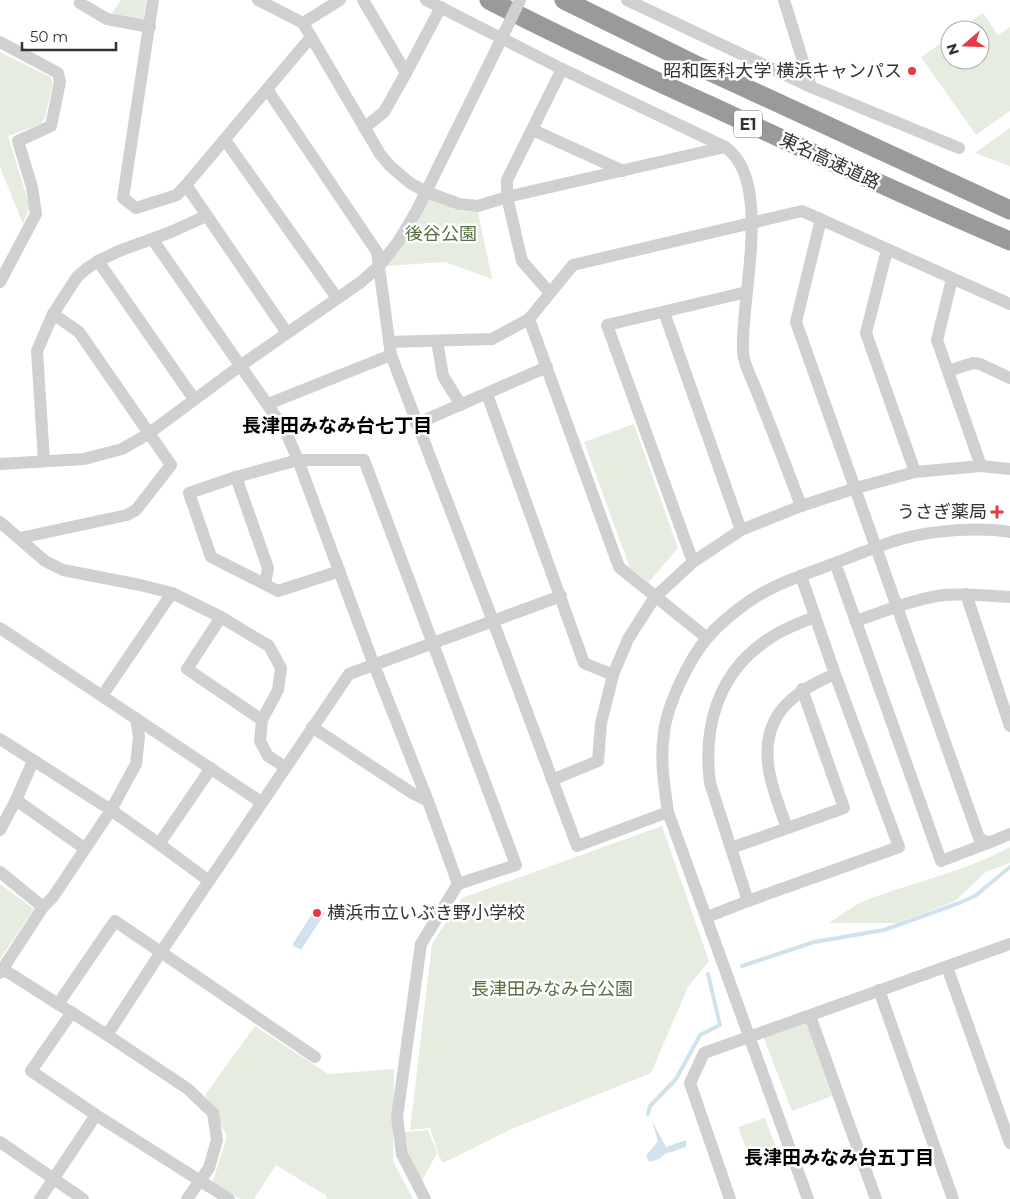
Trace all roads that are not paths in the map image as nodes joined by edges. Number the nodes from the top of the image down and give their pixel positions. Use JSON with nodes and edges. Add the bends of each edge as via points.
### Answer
{"nodes":[{"id":1,"x":81,"y":0,"type":"edge"},
{"id":2,"x":153,"y":0,"type":"edge"},
{"id":3,"x":258,"y":0,"type":"edge"},
{"id":4,"x":340,"y":0,"type":"edge"},
{"id":5,"x":363,"y":0,"type":"edge"},
{"id":6,"x":426,"y":0,"type":"edge"},
{"id":7,"x":489,"y":0,"type":"edge"},
{"id":8,"x":520,"y":0,"type":"edge"},
{"id":9,"x":564,"y":0,"type":"edge"},
{"id":10,"x":626,"y":0,"type":"edge"},
{"id":11,"x":784,"y":0,"type":"edge"},
{"id":12,"x":441,"y":7,"type":"junction"},
{"id":13,"x":303,"y":23,"type":"junction"},
{"id":14,"x":150,"y":27,"type":"junction"},
{"id":15,"x":311,"y":37,"type":"junction"},
{"id":16,"x":0,"y":42,"type":"edge"},
{"id":17,"x":562,"y":69,"type":"junction"},
{"id":18,"x":406,"y":73,"type":"junction"},
{"id":19,"x":811,"y":87,"type":"junction"},
{"id":20,"x":267,"y":89,"type":"junction"},
{"id":21,"x":364,"y":128,"type":"junction"},
{"id":22,"x":533,"y":130,"type":"junction"},
{"id":23,"x":225,"y":140,"type":"junction"},
{"id":24,"x":725,"y":147,"type":"junction"},
{"id":25,"x":959,"y":148,"type":"dead end"},
{"id":26,"x":623,"y":171,"type":"junction"},
{"id":27,"x":186,"y":185,"type":"junction"},
{"id":28,"x":426,"y":192,"type":"junction"},
{"id":29,"x":507,"y":197,"type":"junction"},
{"id":30,"x":1010,"y":210,"type":"edge"},
{"id":31,"x":206,"y":216,"type":"junction"},
{"id":32,"x":821,"y":219,"type":"junction"},
{"id":33,"x":752,"y":222,"type":"junction"},
{"id":34,"x":153,"y":240,"type":"junction"},
{"id":35,"x":1010,"y":241,"type":"edge"},
{"id":36,"x":887,"y":250,"type":"junction"},
{"id":37,"x":98,"y":262,"type":"junction"},
{"id":38,"x":380,"y":264,"type":"junction"},
{"id":39,"x":952,"y":279,"type":"junction"},
{"id":40,"x":0,"y":282,"type":"edge"},
{"id":41,"x":747,"y":292,"type":"junction"},
{"id":42,"x":550,"y":293,"type":"junction"},
{"id":43,"x":337,"y":298,"type":"junction"},
{"id":44,"x":1010,"y":304,"type":"edge"},
{"id":45,"x":664,"y":312,"type":"junction"},
{"id":46,"x":53,"y":314,"type":"junction"},
{"id":47,"x":529,"y":319,"type":"junction"},
{"id":48,"x":288,"y":333,"type":"junction"},
{"id":49,"x":437,"y":341,"type":"junction"},
{"id":50,"x":390,"y":349,"type":"junction"},
{"id":51,"x":240,"y":366,"type":"junction"},
{"id":52,"x":547,"y":367,"type":"junction"},
{"id":53,"x":948,"y":371,"type":"junction"},
{"id":54,"x":1010,"y":378,"type":"edge"},
{"id":55,"x":487,"y":394,"type":"junction"},
{"id":56,"x":194,"y":399,"type":"junction"},
{"id":57,"x":268,"y":404,"type":"junction"},
{"id":58,"x":461,"y":405,"type":"junction"},
{"id":59,"x":416,"y":424,"type":"junction"},
{"id":60,"x":148,"y":434,"type":"junction"},
{"id":61,"x":298,"y":460,"type":"junction"},
{"id":62,"x":44,"y":461,"type":"junction"},
{"id":63,"x":0,"y":464,"type":"edge"},
{"id":64,"x":981,"y":466,"type":"junction"},
{"id":65,"x":1010,"y":469,"type":"edge"},
{"id":66,"x":916,"y":472,"type":"junction"},
{"id":67,"x":236,"y":477,"type":"junction"},
{"id":68,"x":856,"y":488,"type":"junction"},
{"id":69,"x":801,"y":506,"type":"junction"},
{"id":70,"x":0,"y":522,"type":"edge"},
{"id":71,"x":741,"y":530,"type":"junction"},
{"id":72,"x":1010,"y":532,"type":"edge"},
{"id":73,"x":20,"y":538,"type":"junction"},
{"id":74,"x":877,"y":547,"type":"junction"},
{"id":75,"x":693,"y":562,"type":"junction"},
{"id":76,"x":340,"y":571,"type":"junction"},
{"id":77,"x":838,"y":571,"type":"dead end"},
{"id":78,"x":801,"y":576,"type":"junction"},
{"id":79,"x":265,"y":584,"type":"junction"},
{"id":80,"x":172,"y":593,"type":"junction"},
{"id":81,"x":966,"y":594,"type":"junction"},
{"id":82,"x":560,"y":596,"type":"junction"},
{"id":83,"x":655,"y":597,"type":"junction"},
{"id":84,"x":1010,"y":597,"type":"edge"},
{"id":85,"x":898,"y":606,"type":"junction"},
{"id":86,"x":221,"y":617,"type":"junction"},
{"id":87,"x":814,"y":617,"type":"junction"},
{"id":88,"x":493,"y":621,"type":"junction"},
{"id":89,"x":856,"y":621,"type":"junction"},
{"id":90,"x":0,"y":628,"type":"edge"},
{"id":91,"x":707,"y":638,"type":"junction"},
{"id":92,"x":432,"y":644,"type":"junction"},
{"id":93,"x":374,"y":665,"type":"junction"},
{"id":94,"x":835,"y":674,"type":"junction"},
{"id":95,"x":613,"y":675,"type":"junction"},
{"id":96,"x":802,"y":689,"type":"junction"},
{"id":97,"x":102,"y":696,"type":"junction"},
{"id":98,"x":136,"y":718,"type":"junction"},
{"id":99,"x":262,"y":720,"type":"junction"},
{"id":100,"x":1010,"y":726,"type":"edge"},
{"id":101,"x":312,"y":728,"type":"junction"},
{"id":102,"x":0,"y":738,"type":"edge"},
{"id":103,"x":33,"y":761,"type":"junction"},
{"id":104,"x":211,"y":768,"type":"junction"},
{"id":105,"x":285,"y":768,"type":"junction"},
{"id":106,"x":552,"y":780,"type":"junction"},
{"id":107,"x":16,"y":800,"type":"junction"},
{"id":108,"x":428,"y":801,"type":"junction"},
{"id":109,"x":262,"y":802,"type":"junction"},
{"id":110,"x":111,"y":810,"type":"junction"},
{"id":111,"x":668,"y":812,"type":"junction"},
{"id":112,"x":787,"y":828,"type":"junction"},
{"id":113,"x":0,"y":830,"type":"edge"},
{"id":114,"x":1010,"y":834,"type":"edge"},
{"id":115,"x":988,"y":843,"type":"junction"},
{"id":116,"x":160,"y":844,"type":"junction"},
{"id":117,"x":84,"y":848,"type":"junction"},
{"id":118,"x":731,"y":848,"type":"junction"},
{"id":119,"x":0,"y":872,"type":"edge"},
{"id":120,"x":209,"y":881,"type":"junction"},
{"id":121,"x":458,"y":884,"type":"junction"},
{"id":122,"x":748,"y":901,"type":"junction"},
{"id":123,"x":44,"y":907,"type":"junction"},
{"id":124,"x":707,"y":917,"type":"junction"},
{"id":125,"x":1010,"y":944,"type":"edge"},
{"id":126,"x":161,"y":952,"type":"junction"},
{"id":127,"x":947,"y":967,"type":"junction"},
{"id":128,"x":2,"y":971,"type":"edge"},
{"id":129,"x":879,"y":990,"type":"junction"},
{"id":130,"x":58,"y":1004,"type":"junction"},
{"id":131,"x":72,"y":1012,"type":"junction"},
{"id":132,"x":810,"y":1016,"type":"junction"},
{"id":133,"x":108,"y":1034,"type":"junction"},
{"id":134,"x":750,"y":1036,"type":"junction"},
{"id":135,"x":315,"y":1057,"type":"dead end"},
{"id":136,"x":96,"y":1115,"type":"junction"},
{"id":137,"x":0,"y":1142,"type":"edge"},
{"id":138,"x":1010,"y":1143,"type":"edge"},
{"id":139,"x":53,"y":1179,"type":"junction"},
{"id":140,"x":199,"y":1182,"type":"junction"},
{"id":141,"x":40,"y":1199,"type":"edge"},
{"id":142,"x":83,"y":1199,"type":"edge"},
{"id":143,"x":187,"y":1199,"type":"edge"},
{"id":144,"x":229,"y":1199,"type":"edge"},
{"id":145,"x":425,"y":1199,"type":"edge"},
{"id":146,"x":730,"y":1199,"type":"edge"},
{"id":147,"x":808,"y":1199,"type":"edge"},
{"id":148,"x":876,"y":1199,"type":"edge"},
{"id":149,"x":953,"y":1199,"type":"edge"}],
"edges":[{"from":1,"to":14,"type":"street","via":[[107,19]]},
{"from":2,"to":14,"type":"street"},
{"from":3,"to":13,"type":"street"},
{"from":4,"to":13,"type":"street"},
{"from":5,"to":18,"type":"street"},
{"from":6,"to":12,"type":"street"},
{"from":7,"to":35,"type":"highway","name":"東名高速道路","number":"E1","via":[[905,196]]},
{"from":8,"to":28,"type":"street","bridge":true},
{"from":9,"to":30,"type":"highway","name":"東名高速道路","number":"E1","via":[[698,66]]},
{"from":10,"to":19,"type":"street"},
{"from":11,"to":19,"type":"street"},
{"from":12,"to":17,"type":"street"},
{"from":12,"to":18,"type":"street"},
{"from":13,"to":15,"type":"street"},
{"from":14,"to":27,"type":"street","via":[[123,198],[136,208],[177,195]]},
{"from":15,"to":20,"type":"street"},
{"from":15,"to":21,"type":"street"},
{"from":16,"to":40,"type":"street","via":[[58,73],[60,82],[51,126],[18,141],[32,187],[36,214]]},
{"from":17,"to":22,"type":"street"},
{"from":17,"to":24,"type":"street"},
{"from":18,"to":21,"type":"street","via":[[384,112]]},
{"from":19,"to":25,"type":"street"},
{"from":20,"to":23,"type":"street"},
{"from":20,"to":38,"type":"street","via":[[377,252]]},
{"from":21,"to":28,"type":"street","via":[[390,166]]},
{"from":22,"to":26,"type":"street"},
{"from":22,"to":29,"type":"street","via":[[507,180]]},
{"from":23,"to":27,"type":"street"},
{"from":23,"to":43,"type":"street"},
{"from":24,"to":26,"type":"street"},
{"from":24,"to":33,"type":"street","via":[[739,160],[749,184]]},
{"from":26,"to":29,"type":"street"},
{"from":27,"to":31,"type":"street"},
{"from":28,"to":29,"type":"street","via":[[459,204],[478,206]]},
{"from":28,"to":38,"type":"street","via":[[398,242]]},
{"from":29,"to":42,"type":"street","via":[[522,261]]},
{"from":31,"to":34,"type":"street"},
{"from":31,"to":48,"type":"street"},
{"from":32,"to":33,"type":"street","via":[[802,211]]},
{"from":32,"to":36,"type":"street"},
{"from":32,"to":68,"type":"street","via":[[796,322]]},
{"from":33,"to":41,"type":"street"},
{"from":33,"to":42,"type":"street","via":[[573,265]]},
{"from":34,"to":37,"type":"street"},
{"from":34,"to":51,"type":"street"},
{"from":36,"to":39,"type":"street"},
{"from":36,"to":66,"type":"street","via":[[866,333]]},
{"from":37,"to":46,"type":"street","via":[[77,277]]},
{"from":37,"to":56,"type":"street"},
{"from":38,"to":43,"type":"street"},
{"from":38,"to":50,"type":"street"},
{"from":39,"to":44,"type":"street"},
{"from":39,"to":53,"type":"street","via":[[937,340]]},
{"from":41,"to":45,"type":"street"},
{"from":41,"to":69,"type":"street","via":[[743,354]]},
{"from":42,"to":47,"type":"street"},
{"from":43,"to":48,"type":"street"},
{"from":45,"to":71,"type":"street"},
{"from":45,"to":75,"type":"street","via":[[607,325]]},
{"from":46,"to":60,"type":"street","via":[[79,332]]},
{"from":46,"to":62,"type":"street","via":[[37,351]]},
{"from":47,"to":49,"type":"street","via":[[492,339]]},
{"from":47,"to":52,"type":"street"},
{"from":48,"to":51,"type":"street"},
{"from":49,"to":50,"type":"street"},
{"from":49,"to":58,"type":"street","via":[[443,376]]},
{"from":50,"to":57,"type":"street"},
{"from":50,"to":59,"type":"street"},
{"from":51,"to":56,"type":"street"},
{"from":51,"to":57,"type":"street"},
{"from":52,"to":55,"type":"street"},
{"from":52,"to":83,"type":"street","via":[[619,567]]},
{"from":53,"to":54,"type":"street","via":[[973,363]]},
{"from":53,"to":64,"type":"street"},
{"from":55,"to":58,"type":"street"},
{"from":55,"to":82,"type":"street"},
{"from":56,"to":60,"type":"street"},
{"from":57,"to":61,"type":"street","via":[[285,430]]},
{"from":58,"to":59,"type":"street"},
{"from":59,"to":88,"type":"street","via":[[418,442]]},
{"from":60,"to":62,"type":"street","via":[[122,448],[84,459]]},
{"from":60,"to":73,"type":"street","via":[[171,466],[136,510],[127,515]]},
{"from":61,"to":67,"type":"street"},
{"from":61,"to":76,"type":"street"},
{"from":61,"to":92,"type":"street","via":[[367,459]]},
{"from":62,"to":63,"type":"street"},
{"from":64,"to":65,"type":"street"},
{"from":64,"to":66,"type":"street"},
{"from":66,"to":68,"type":"street"},
{"from":67,"to":79,"type":"street","via":[[268,568]]},
{"from":67,"to":79,"type":"street","via":[[189,494],[212,557]]},
{"from":68,"to":69,"type":"street"},
{"from":68,"to":74,"type":"street"},
{"from":69,"to":71,"type":"street"},
{"from":70,"to":73,"type":"street"},
{"from":71,"to":75,"type":"street"},
{"from":72,"to":74,"type":"street","via":[[979,530],[924,534]]},
{"from":73,"to":80,"type":"street","via":[[45,561],[63,570]]},
{"from":74,"to":78,"type":"street"},
{"from":74,"to":85,"type":"street"},
{"from":75,"to":83,"type":"street"},
{"from":76,"to":79,"type":"street","via":[[278,591]]},
{"from":76,"to":93,"type":"street"},
{"from":77,"to":89,"type":"street"},
{"from":78,"to":87,"type":"street"},
{"from":78,"to":91,"type":"street","via":[[752,599]]},
{"from":80,"to":86,"type":"street"},
{"from":80,"to":97,"type":"street"},
{"from":81,"to":84,"type":"street"},
{"from":81,"to":85,"type":"street","via":[[924,598]]},
{"from":81,"to":100,"type":"street"},
{"from":82,"to":88,"type":"street"},
{"from":82,"to":95,"type":"street","via":[[584,663]]},
{"from":83,"to":91,"type":"street"},
{"from":83,"to":95,"type":"street","via":[[628,639]]},
{"from":85,"to":89,"type":"street"},
{"from":85,"to":115,"type":"street","via":[[979,838]]},
{"from":86,"to":99,"type":"street","via":[[270,646],[281,668],[278,690]]},
{"from":86,"to":99,"type":"street","via":[[187,670]]},
{"from":87,"to":94,"type":"street"},
{"from":87,"to":118,"type":"street","via":[[788,628],[748,655],[726,685],[716,706],[707,763],[710,784]]},
{"from":88,"to":92,"type":"street"},
{"from":88,"to":106,"type":"street"},
{"from":89,"to":115,"type":"street","via":[[941,861]]},
{"from":90,"to":97,"type":"street"},
{"from":91,"to":111,"type":"street","via":[[675,695],[664,732],[663,781]]},
{"from":92,"to":93,"type":"street"},
{"from":92,"to":121,"type":"street","via":[[516,865]]},
{"from":93,"to":101,"type":"street","via":[[349,674]]},
{"from":93,"to":108,"type":"street"},
{"from":94,"to":96,"type":"street"},
{"from":94,"to":122,"type":"street","via":[[899,848]]},
{"from":95,"to":106,"type":"street","via":[[601,723],[598,761]]},
{"from":96,"to":112,"type":"street","via":[[786,702],[775,718],[767,746],[771,780]]},
{"from":96,"to":112,"type":"street","via":[[844,808]]},
{"from":97,"to":98,"type":"street"},
{"from":98,"to":104,"type":"street"},
{"from":98,"to":110,"type":"street","via":[[139,737],[136,764]]},
{"from":99,"to":105,"type":"street","via":[[260,740],[268,756]]},
{"from":101,"to":105,"type":"street"},
{"from":101,"to":108,"type":"street"},
{"from":102,"to":103,"type":"street"},
{"from":103,"to":107,"type":"street"},
{"from":103,"to":110,"type":"street"},
{"from":104,"to":109,"type":"street"},
{"from":104,"to":116,"type":"street"},
{"from":105,"to":109,"type":"street"},
{"from":106,"to":111,"type":"street","via":[[577,846]]},
{"from":107,"to":113,"type":"street"},
{"from":107,"to":117,"type":"street"},
{"from":108,"to":121,"type":"street"},
{"from":109,"to":120,"type":"street"},
{"from":110,"to":116,"type":"street"},
{"from":110,"to":117,"type":"street"},
{"from":111,"to":124,"type":"street"},
{"from":112,"to":118,"type":"street"},
{"from":114,"to":115,"type":"street"},
{"from":116,"to":120,"type":"street"},
{"from":117,"to":123,"type":"street"},
{"from":118,"to":122,"type":"street"},
{"from":119,"to":123,"type":"street"},
{"from":120,"to":126,"type":"street"},
{"from":121,"to":145,"type":"street","via":[[422,944],[396,1116],[402,1154]]},
{"from":122,"to":124,"type":"street"},
{"from":123,"to":128,"type":"street"},
{"from":124,"to":134,"type":"street"},
{"from":125,"to":127,"type":"street"},
{"from":126,"to":130,"type":"street","via":[[116,922]]},
{"from":126,"to":133,"type":"street"},
{"from":126,"to":135,"type":"street"},
{"from":127,"to":129,"type":"street"},
{"from":127,"to":138,"type":"street"},
{"from":128,"to":130,"type":"street"},
{"from":129,"to":132,"type":"street"},
{"from":129,"to":149,"type":"street"},
{"from":130,"to":131,"type":"street"},
{"from":131,"to":133,"type":"street"},
{"from":131,"to":136,"type":"street","via":[[31,1072]]},
{"from":132,"to":134,"type":"street"},
{"from":132,"to":148,"type":"street"},
{"from":133,"to":140,"type":"street","via":[[188,1089],[212,1113],[217,1140],[210,1168]]},
{"from":134,"to":146,"type":"street","via":[[704,1053],[690,1083]]},
{"from":134,"to":147,"type":"street"},
{"from":136,"to":139,"type":"street"},
{"from":136,"to":140,"type":"street"},
{"from":137,"to":139,"type":"street"},
{"from":139,"to":141,"type":"street"},
{"from":139,"to":142,"type":"street"},
{"from":140,"to":143,"type":"street"},
{"from":140,"to":144,"type":"street"}]}
